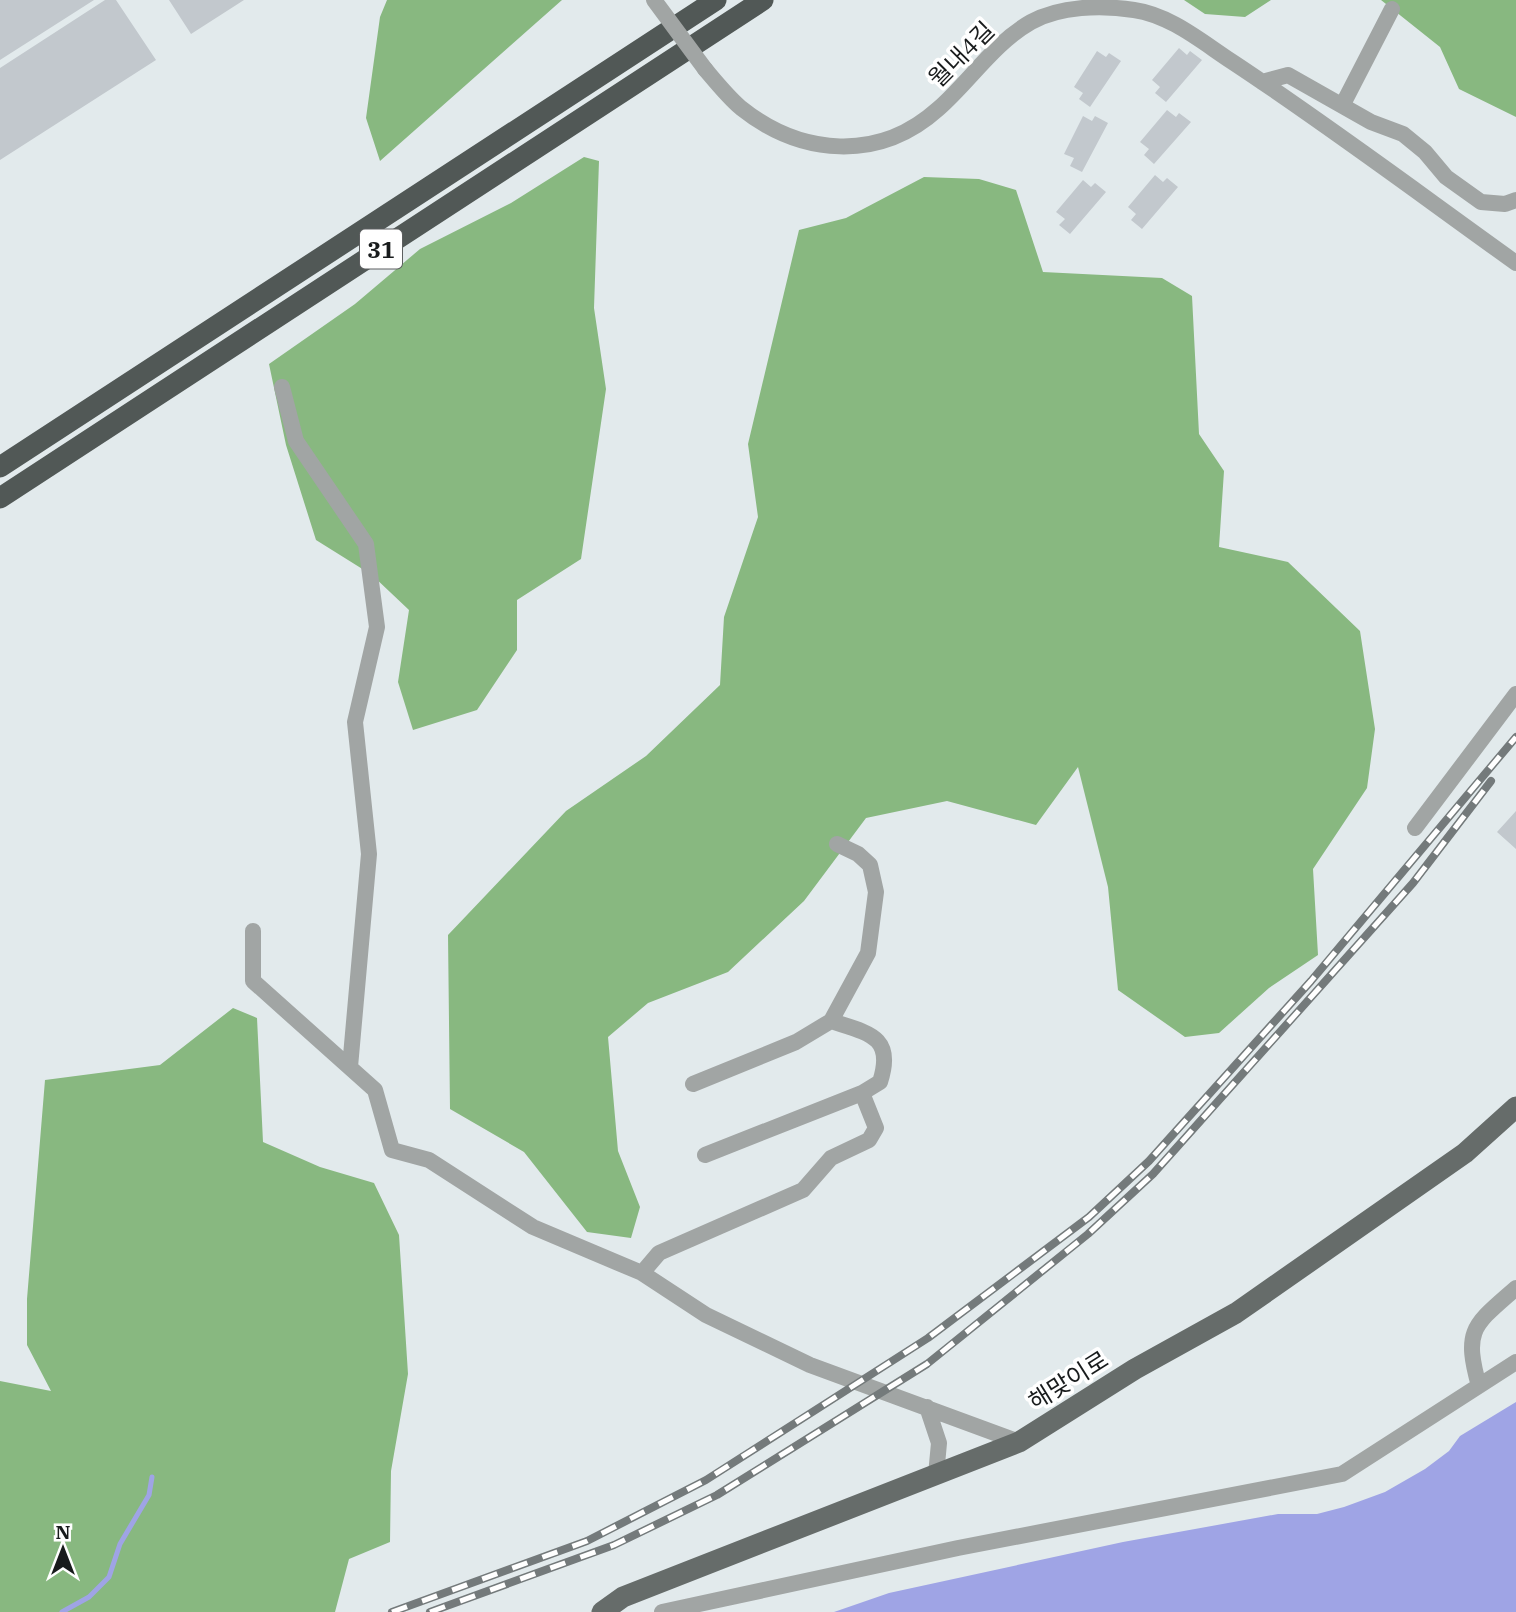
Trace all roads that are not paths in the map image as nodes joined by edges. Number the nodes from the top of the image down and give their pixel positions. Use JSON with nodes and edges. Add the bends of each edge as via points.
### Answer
{"nodes":[{"id":1,"x":654,"y":0,"type":"edge"},
{"id":2,"x":716,"y":0,"type":"edge"},
{"id":3,"x":762,"y":0,"type":"edge"},
{"id":4,"x":1392,"y":9,"type":"dead end"},
{"id":5,"x":1262,"y":82,"type":"junction"},
{"id":6,"x":1343,"y":104,"type":"junction"},
{"id":7,"x":1516,"y":200,"type":"edge"},
{"id":8,"x":1516,"y":263,"type":"edge"},
{"id":9,"x":282,"y":387,"type":"dead end"},
{"id":10,"x":0,"y":467,"type":"edge"},
{"id":11,"x":0,"y":498,"type":"edge"},
{"id":12,"x":1516,"y":694,"type":"edge"},
{"id":13,"x":1415,"y":828,"type":"dead end"},
{"id":14,"x":837,"y":844,"type":"dead end"},
{"id":15,"x":253,"y":931,"type":"dead end"},
{"id":16,"x":831,"y":1021,"type":"junction"},
{"id":17,"x":350,"y":1068,"type":"junction"},
{"id":18,"x":694,"y":1084,"type":"dead end"},
{"id":19,"x":862,"y":1093,"type":"junction"},
{"id":20,"x":1516,"y":1107,"type":"edge"},
{"id":21,"x":705,"y":1155,"type":"dead end"},
{"id":22,"x":642,"y":1273,"type":"junction"},
{"id":23,"x":1516,"y":1288,"type":"edge"},
{"id":24,"x":1516,"y":1362,"type":"edge"},
{"id":25,"x":1479,"y":1386,"type":"junction"},
{"id":26,"x":927,"y":1407,"type":"junction"},
{"id":27,"x":1019,"y":1442,"type":"junction"},
{"id":28,"x":936,"y":1475,"type":"junction"},
{"id":29,"x":602,"y":1612,"type":"edge"},
{"id":30,"x":662,"y":1612,"type":"edge"}],
"edges":[{"from":1,"to":5,"type":"street","name":"월내4길","bridge":true,"via":[[740,107],[804,143],[880,143],[918,126],[1012,34],[1033,21],[1092,6],[1136,10],[1167,21]]},
{"from":2,"to":10,"type":"highway","number":"31"},
{"from":3,"to":11,"type":"highway","number":"31"},
{"from":4,"to":6,"type":"street"},
{"from":5,"to":6,"type":"street","via":[[1288,75]]},
{"from":5,"to":8,"type":"street","name":"월내4길"},
{"from":6,"to":7,"type":"street","via":[[1402,134],[1446,177],[1481,202]]},
{"from":9,"to":17,"type":"street","via":[[296,440],[366,544],[377,627],[355,722],[369,854]]},
{"from":12,"to":13,"type":"street"},
{"from":14,"to":16,"type":"street","via":[[870,866],[876,892],[869,953]]},
{"from":15,"to":17,"type":"street","via":[[253,981]]},
{"from":16,"to":18,"type":"street","via":[[796,1042]]},
{"from":16,"to":19,"type":"street","via":[[877,1038],[884,1047],[880,1082]]},
{"from":17,"to":22,"type":"street","via":[[375,1090],[392,1150],[429,1160],[533,1227]]},
{"from":19,"to":21,"type":"street"},
{"from":19,"to":22,"type":"street","via":[[876,1128],[869,1140],[831,1158],[803,1191],[659,1253]]},
{"from":20,"to":27,"type":"main road","name":"해맞이로","via":[[1465,1153],[1236,1313]]},
{"from":22,"to":26,"type":"street","via":[[706,1315],[810,1366]]},
{"from":23,"to":25,"type":"street","via":[[1480,1320],[1469,1351]]},
{"from":24,"to":25,"type":"street"},
{"from":25,"to":30,"type":"street","via":[[1342,1474],[958,1548]]},
{"from":26,"to":27,"type":"street"},
{"from":26,"to":28,"type":"street","via":[[939,1443]]},
{"from":27,"to":28,"type":"main road","name":"해맞이로"},
{"from":28,"to":29,"type":"main road","name":"해맞이로","via":[[623,1597]]}]}
